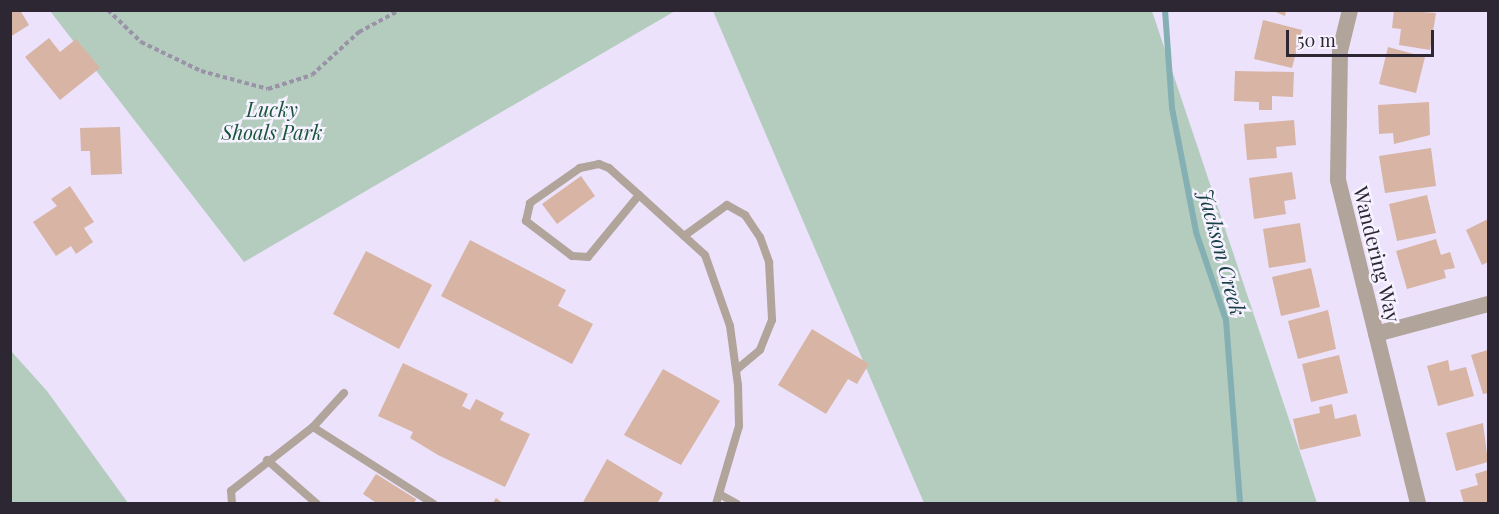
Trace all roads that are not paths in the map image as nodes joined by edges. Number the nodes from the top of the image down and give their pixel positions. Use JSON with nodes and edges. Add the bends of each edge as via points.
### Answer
{"nodes":[{"id":1,"x":1350,"y":10,"type":"edge"},
{"id":2,"x":639,"y":195,"type":"junction"},
{"id":3,"x":684,"y":236,"type":"junction"},
{"id":4,"x":1488,"y":304,"type":"edge"},
{"id":5,"x":1376,"y":334,"type":"junction"},
{"id":6,"x":736,"y":370,"type":"junction"},
{"id":7,"x":344,"y":393,"type":"dead end"},
{"id":8,"x":313,"y":427,"type":"junction"},
{"id":9,"x":267,"y":460,"type":"junction"},
{"id":10,"x":721,"y":495,"type":"junction"},
{"id":11,"x":232,"y":504,"type":"edge"},
{"id":12,"x":317,"y":504,"type":"edge"},
{"id":13,"x":434,"y":504,"type":"edge"},
{"id":14,"x":716,"y":504,"type":"edge"},
{"id":15,"x":737,"y":504,"type":"edge"},
{"id":16,"x":1418,"y":504,"type":"edge"}],
"edges":[{"from":1,"to":5,"type":"street","name":"Wandering Way","via":[[1340,51],[1338,180]]},
{"from":2,"to":2,"type":"lane","via":[[609,168],[590,164],[530,203],[526,221],[572,256],[588,257]]},
{"from":2,"to":3,"type":"lane"},
{"from":3,"to":6,"type":"lane","via":[[705,255],[719,282]]},
{"from":3,"to":6,"type":"lane","via":[[727,206],[745,214],[760,237],[769,262],[772,320],[760,350]]},
{"from":4,"to":5,"type":"street"},
{"from":5,"to":16,"type":"street","name":"Wandering Way"},
{"from":6,"to":10,"type":"lane","via":[[739,426]]},
{"from":7,"to":8,"type":"lane"},
{"from":8,"to":9,"type":"lane"},
{"from":8,"to":13,"type":"lane"},
{"from":9,"to":11,"type":"lane","via":[[231,491]]},
{"from":9,"to":12,"type":"lane"},
{"from":10,"to":14,"type":"lane"},
{"from":10,"to":15,"type":"lane"}]}
